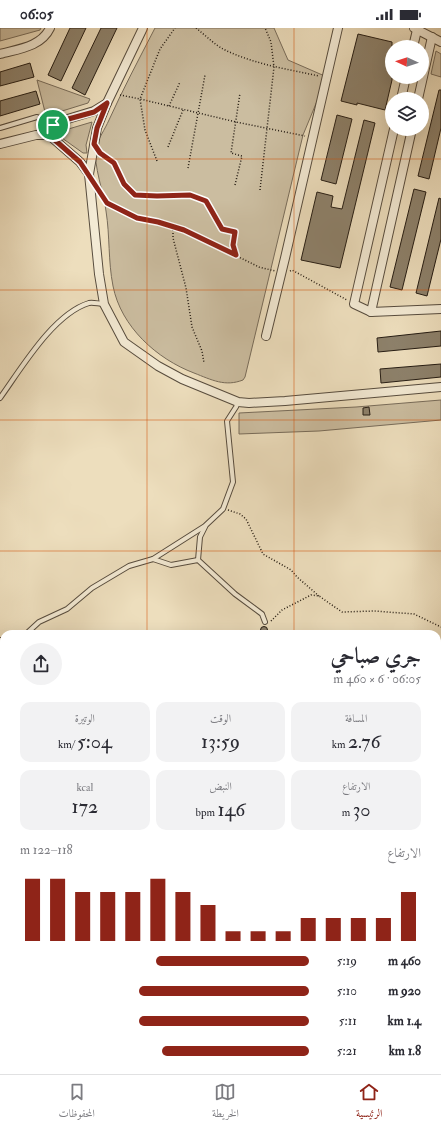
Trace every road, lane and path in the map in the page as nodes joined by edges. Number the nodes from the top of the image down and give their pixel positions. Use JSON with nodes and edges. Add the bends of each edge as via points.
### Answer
{"nodes":[{"id":1,"x":50,"y":28,"type":"edge"},
{"id":2,"x":143,"y":28,"type":"edge"},
{"id":3,"x":175,"y":28,"type":"edge"},
{"id":4,"x":196,"y":28,"type":"edge"},
{"id":5,"x":265,"y":28,"type":"edge"},
{"id":6,"x":338,"y":28,"type":"edge"},
{"id":7,"x":416,"y":29,"type":"edge"},
{"id":8,"x":438,"y":39,"type":"edge"},
{"id":9,"x":414,"y":40,"type":"edge"},
{"id":10,"x":0,"y":54,"type":"edge"},
{"id":11,"x":274,"y":66,"type":"junction"},
{"id":12,"x":206,"y":75,"type":"dead end"},
{"id":13,"x":327,"y":77,"type":"junction"},
{"id":14,"x":180,"y":82,"type":"dead end"},
{"id":15,"x":420,"y":92,"type":"edge"},
{"id":16,"x":240,"y":93,"type":"dead end"},
{"id":17,"x":120,"y":95,"type":"dead end"},
{"id":18,"x":140,"y":99,"type":"junction"},
{"id":19,"x":107,"y":103,"type":"junction"},
{"id":20,"x":170,"y":106,"type":"junction"},
{"id":21,"x":183,"y":110,"type":"junction"},
{"id":22,"x":198,"y":113,"type":"junction"},
{"id":23,"x":236,"y":122,"type":"junction"},
{"id":24,"x":53,"y":125,"type":"junction"},
{"id":25,"x":0,"y":128,"type":"edge"},
{"id":26,"x":267,"y":128,"type":"junction"},
{"id":27,"x":49,"y":135,"type":"junction"},
{"id":28,"x":303,"y":135,"type":"dead end"},
{"id":29,"x":392,"y":136,"type":"edge"},
{"id":30,"x":410,"y":136,"type":"edge"},
{"id":31,"x":0,"y":144,"type":"edge"},
{"id":32,"x":94,"y":144,"type":"junction"},
{"id":33,"x":168,"y":147,"type":"dead end"},
{"id":34,"x":157,"y":161,"type":"dead end"},
{"id":35,"x":188,"y":168,"type":"dead end"},
{"id":36,"x":89,"y":174,"type":"junction"},
{"id":37,"x":235,"y":185,"type":"dead end"},
{"id":38,"x":96,"y":186,"type":"dead end"},
{"id":39,"x":260,"y":190,"type":"dead end"},
{"id":40,"x":173,"y":227,"type":"junction"},
{"id":41,"x":236,"y":255,"type":"junction"},
{"id":42,"x":281,"y":272,"type":"junction"},
{"id":43,"x":104,"y":304,"type":"junction"},
{"id":44,"x":354,"y":304,"type":"junction"},
{"id":45,"x":441,"y":309,"type":"edge"},
{"id":46,"x":371,"y":312,"type":"junction"},
{"id":47,"x":266,"y":336,"type":"dead end"},
{"id":48,"x":204,"y":363,"type":"dead end"},
{"id":49,"x":441,"y":387,"type":"edge"},
{"id":50,"x":0,"y":398,"type":"edge"},
{"id":51,"x":238,"y":402,"type":"junction"},
{"id":52,"x":223,"y":509,"type":"junction"},
{"id":53,"x":206,"y":525,"type":"junction"},
{"id":54,"x":153,"y":559,"type":"junction"},
{"id":55,"x":198,"y":560,"type":"junction"},
{"id":56,"x":319,"y":596,"type":"junction"},
{"id":57,"x":265,"y":622,"type":"joint"},
{"id":58,"x":441,"y":627,"type":"edge"},
{"id":59,"x":30,"y":630,"type":"edge"}],
"edges":[{"from":1,"to":10,"type":"street","via":[[48,34],[36,44]]},
{"from":2,"to":19,"type":"street"},
{"from":3,"to":18,"type":"path","via":[[160,49]]},
{"from":4,"to":11,"type":"path","via":[[223,49]]},
{"from":5,"to":11,"type":"path","via":[[271,42]]},
{"from":6,"to":13,"type":"street"},
{"from":7,"to":8,"type":"street"},
{"from":7,"to":9,"type":"street"},
{"from":8,"to":15,"type":"street"},
{"from":11,"to":13,"type":"path"},
{"from":11,"to":26,"type":"path"},
{"from":12,"to":22,"type":"path"},
{"from":13,"to":42,"type":"street"},
{"from":14,"to":20,"type":"path"},
{"from":16,"to":23,"type":"path"},
{"from":17,"to":18,"type":"path"},
{"from":18,"to":20,"type":"path"},
{"from":18,"to":34,"type":"path","via":[[145,130]]},
{"from":19,"to":24,"type":"street","via":[[94,112]]},
{"from":19,"to":32,"type":"street"},
{"from":20,"to":21,"type":"path"},
{"from":21,"to":22,"type":"path"},
{"from":21,"to":33,"type":"path"},
{"from":22,"to":23,"type":"path"},
{"from":22,"to":35,"type":"path"},
{"from":23,"to":26,"type":"path"},
{"from":23,"to":37,"type":"path","via":[[230,153],[242,156]]},
{"from":24,"to":25,"type":"lane","via":[[37,117]]},
{"from":24,"to":27,"type":"street"},
{"from":26,"to":28,"type":"path"},
{"from":26,"to":39,"type":"path"},
{"from":27,"to":31,"type":"street","via":[[36,135]]},
{"from":27,"to":36,"type":"street","via":[[80,162]]},
{"from":29,"to":44,"type":"street"},
{"from":30,"to":46,"type":"street"},
{"from":32,"to":36,"type":"street"},
{"from":32,"to":41,"type":"path","via":[[100,153],[114,163],[124,184],[135,195],[190,195],[206,201],[222,229],[235,232],[233,245]]},
{"from":36,"to":43,"type":"street","via":[[98,274]]},
{"from":38,"to":40,"type":"path","via":[[107,203],[137,218]]},
{"from":40,"to":41,"type":"path"},
{"from":40,"to":48,"type":"path","via":[[173,238],[186,288],[192,327]]},
{"from":41,"to":42,"type":"path","via":[[260,267]]},
{"from":42,"to":44,"type":"path","via":[[292,270]]},
{"from":42,"to":47,"type":"street"},
{"from":43,"to":50,"type":"lane","via":[[90,303],[71,313],[48,333]]},
{"from":43,"to":51,"type":"street","via":[[124,342],[182,379]]},
{"from":44,"to":46,"type":"street"},
{"from":45,"to":46,"type":"street"},
{"from":49,"to":51,"type":"street","via":[[285,401]]},
{"from":51,"to":52,"type":"lane","via":[[227,421],[233,482]]},
{"from":52,"to":53,"type":"lane"},
{"from":52,"to":56,"type":"path","via":[[240,514],[246,519],[263,554],[291,570]]},
{"from":53,"to":54,"type":"lane"},
{"from":53,"to":55,"type":"lane","via":[[200,537]]},
{"from":54,"to":55,"type":"lane","via":[[171,565]]},
{"from":54,"to":59,"type":"lane","via":[[129,566],[92,588],[67,609],[39,622]]},
{"from":55,"to":57,"type":"lane","via":[[235,594],[262,614]]},
{"from":56,"to":57,"type":"path","via":[[311,595],[282,610],[269,624]]},
{"from":56,"to":58,"type":"path","via":[[342,612],[414,614]]}]}
